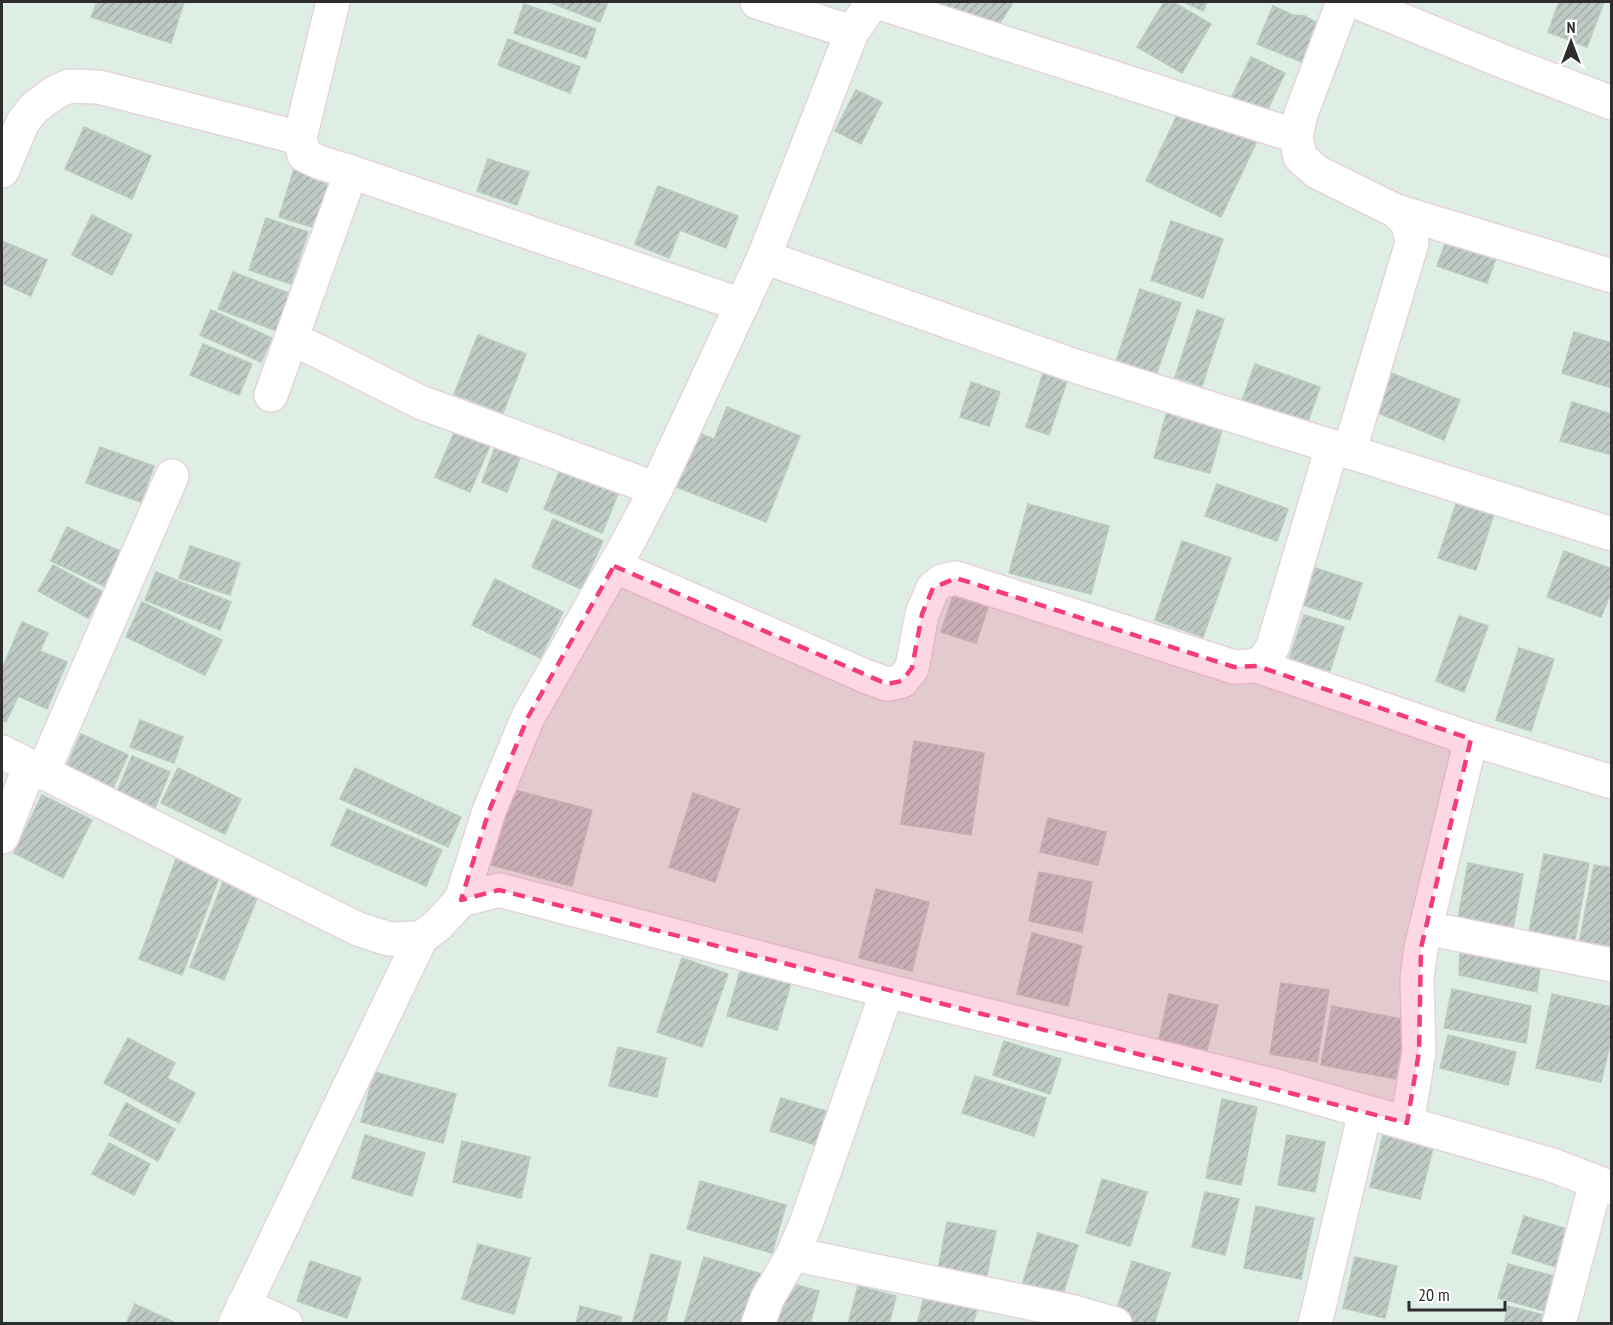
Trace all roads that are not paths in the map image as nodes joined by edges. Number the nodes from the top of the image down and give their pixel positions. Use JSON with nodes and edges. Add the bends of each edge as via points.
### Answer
{"nodes":[{"id":1,"x":333,"y":2,"type":"edge"},
{"id":2,"x":757,"y":2,"type":"edge"},
{"id":3,"x":875,"y":2,"type":"edge"},
{"id":4,"x":1342,"y":2,"type":"edge"},
{"id":5,"x":1357,"y":2,"type":"edge"},
{"id":6,"x":852,"y":32,"type":"junction"},
{"id":7,"x":1611,"y":103,"type":"edge"},
{"id":8,"x":1296,"y":136,"type":"junction"},
{"id":9,"x":300,"y":138,"type":"junction"},
{"id":10,"x":4,"y":156,"type":"edge"},
{"id":11,"x":351,"y":172,"type":"junction"},
{"id":12,"x":1396,"y":211,"type":"junction"},
{"id":13,"x":764,"y":257,"type":"junction"},
{"id":14,"x":1611,"y":276,"type":"edge"},
{"id":15,"x":742,"y":305,"type":"junction"},
{"id":16,"x":291,"y":339,"type":"junction"},
{"id":17,"x":272,"y":394,"type":"dead end"},
{"id":18,"x":1341,"y":449,"type":"junction"},
{"id":19,"x":172,"y":476,"type":"dead end"},
{"id":20,"x":656,"y":489,"type":"junction"},
{"id":21,"x":1611,"y":534,"type":"edge"},
{"id":22,"x":614,"y":566,"type":"junction"},
{"id":23,"x":1257,"y":666,"type":"junction"},
{"id":24,"x":1471,"y":739,"type":"junction"},
{"id":25,"x":25,"y":763,"type":"edge"},
{"id":26,"x":1611,"y":782,"type":"edge"},
{"id":27,"x":2,"y":837,"type":"edge"},
{"id":28,"x":461,"y":900,"type":"junction"},
{"id":29,"x":1426,"y":928,"type":"junction"},
{"id":30,"x":420,"y":938,"type":"junction"},
{"id":31,"x":1611,"y":965,"type":"edge"},
{"id":32,"x":887,"y":991,"type":"junction"},
{"id":33,"x":1365,"y":1112,"type":"junction"},
{"id":34,"x":1407,"y":1123,"type":"junction"},
{"id":35,"x":1604,"y":1185,"type":"edge"},
{"id":36,"x":794,"y":1254,"type":"junction"},
{"id":37,"x":239,"y":1314,"type":"edge"},
{"id":38,"x":286,"y":1323,"type":"edge"},
{"id":39,"x":758,"y":1323,"type":"edge"},
{"id":40,"x":1115,"y":1323,"type":"edge"},
{"id":41,"x":1315,"y":1323,"type":"edge"},
{"id":42,"x":1559,"y":1323,"type":"edge"}],
"edges":[{"from":1,"to":9,"type":"street"},
{"from":2,"to":6,"type":"street"},
{"from":3,"to":6,"type":"street"},
{"from":3,"to":8,"type":"street"},
{"from":4,"to":8,"type":"street"},
{"from":5,"to":7,"type":"street"},
{"from":6,"to":13,"type":"street"},
{"from":8,"to":12,"type":"street","via":[[1300,157],[1317,172]]},
{"from":9,"to":10,"type":"street","via":[[99,87],[69,86],[34,108]]},
{"from":9,"to":11,"type":"street","via":[[304,155]]},
{"from":11,"to":15,"type":"street"},
{"from":11,"to":16,"type":"street"},
{"from":12,"to":14,"type":"street"},
{"from":12,"to":18,"type":"street","via":[[1408,223],[1412,243]]},
{"from":13,"to":15,"type":"street"},
{"from":13,"to":18,"type":"street","via":[[1078,367]]},
{"from":15,"to":20,"type":"street"},
{"from":16,"to":17,"type":"street"},
{"from":16,"to":20,"type":"street","via":[[420,402]]},
{"from":18,"to":21,"type":"street"},
{"from":18,"to":23,"type":"street","via":[[1273,646]]},
{"from":19,"to":25,"type":"street"},
{"from":20,"to":22,"type":"street"},
{"from":22,"to":23,"type":"street","via":[[887,684],[902,681],[912,668],[922,614],[933,588],[956,578],[1234,667]]},
{"from":22,"to":28,"type":"street","via":[[528,717],[489,811]]},
{"from":23,"to":24,"type":"street"},
{"from":24,"to":26,"type":"street"},
{"from":24,"to":29,"type":"street"},
{"from":25,"to":27,"type":"street"},
{"from":25,"to":30,"type":"street","via":[[358,929],[388,939]]},
{"from":28,"to":30,"type":"street","via":[[438,926]]},
{"from":28,"to":32,"type":"street","via":[[499,890]]},
{"from":29,"to":31,"type":"street"},
{"from":29,"to":34,"type":"street","via":[[1417,978],[1419,1052]]},
{"from":30,"to":37,"type":"street"},
{"from":32,"to":33,"type":"street","via":[[1276,1086]]},
{"from":32,"to":36,"type":"street"},
{"from":33,"to":34,"type":"street"},
{"from":33,"to":41,"type":"street"},
{"from":34,"to":35,"type":"street","via":[[1549,1164]]},
{"from":35,"to":42,"type":"street"},
{"from":36,"to":39,"type":"street","via":[[767,1299]]},
{"from":36,"to":40,"type":"street"},
{"from":37,"to":38,"type":"street"}]}
